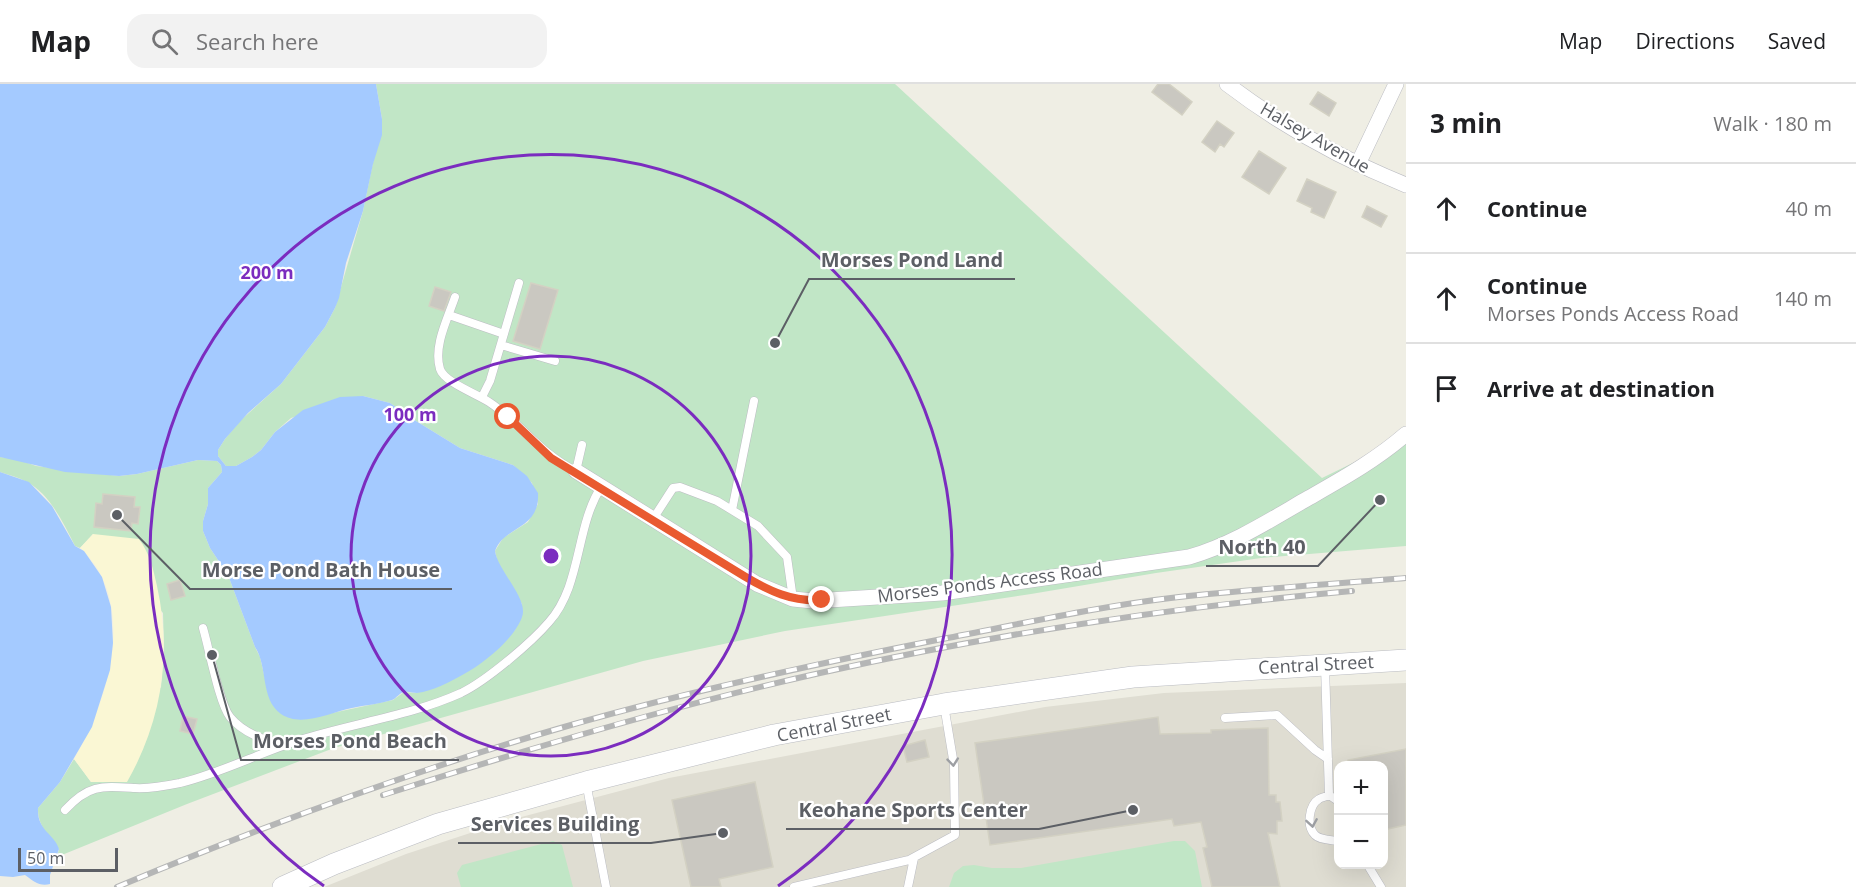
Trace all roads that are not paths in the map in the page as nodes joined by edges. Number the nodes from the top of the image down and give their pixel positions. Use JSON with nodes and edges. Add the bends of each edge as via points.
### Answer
{"nodes":[{"id":1,"x":1227,"y":84,"type":"edge"},
{"id":2,"x":1396,"y":84,"type":"edge"},
{"id":3,"x":1358,"y":164,"type":"junction"},
{"id":4,"x":1406,"y":185,"type":"edge"},
{"id":5,"x":519,"y":283,"type":"dead end"},
{"id":6,"x":455,"y":297,"type":"dead end"},
{"id":7,"x":449,"y":315,"type":"junction"},
{"id":8,"x":504,"y":334,"type":"junction"},
{"id":9,"x":501,"y":345,"type":"junction"},
{"id":10,"x":555,"y":361,"type":"dead end"},
{"id":11,"x":482,"y":398,"type":"junction"},
{"id":12,"x":754,"y":401,"type":"dead end"},
{"id":13,"x":1406,"y":434,"type":"edge"},
{"id":14,"x":582,"y":445,"type":"dead end"},
{"id":15,"x":576,"y":471,"type":"junction"},
{"id":16,"x":601,"y":487,"type":"junction"},
{"id":17,"x":732,"y":510,"type":"junction"},
{"id":18,"x":653,"y":519,"type":"junction"},
{"id":19,"x":793,"y":599,"type":"junction"},
{"id":20,"x":203,"y":628,"type":"dead end"},
{"id":21,"x":1406,"y":660,"type":"edge"},
{"id":22,"x":1325,"y":664,"type":"junction"},
{"id":23,"x":944,"y":704,"type":"junction"},
{"id":24,"x":1225,"y":718,"type":"dead end"},
{"id":25,"x":285,"y":745,"type":"junction"},
{"id":26,"x":1328,"y":759,"type":"junction"},
{"id":27,"x":586,"y":782,"type":"junction"},
{"id":28,"x":1329,"y":795,"type":"junction"},
{"id":29,"x":1334,"y":798,"type":"edge"},
{"id":30,"x":65,"y":810,"type":"dead end"},
{"id":31,"x":1334,"y":840,"type":"edge"},
{"id":32,"x":914,"y":858,"type":"junction"},
{"id":33,"x":1369,"y":869,"type":"edge"},
{"id":34,"x":283,"y":887,"type":"edge"},
{"id":35,"x":606,"y":887,"type":"edge"},
{"id":36,"x":794,"y":887,"type":"edge"},
{"id":37,"x":908,"y":887,"type":"edge"},
{"id":38,"x":1381,"y":887,"type":"edge"}],
"edges":[{"from":1,"to":3,"type":"street","name":"Halsey Avenue","via":[[1282,122]]},
{"from":2,"to":3,"type":"street"},
{"from":3,"to":4,"type":"street","name":"Halsey Avenue"},
{"from":5,"to":8,"type":"lane"},
{"from":6,"to":7,"type":"lane"},
{"from":7,"to":8,"type":"lane"},
{"from":7,"to":11,"type":"lane","via":[[441,338],[440,369],[450,381]]},
{"from":8,"to":9,"type":"lane"},
{"from":9,"to":10,"type":"lane"},
{"from":9,"to":11,"type":"lane"},
{"from":11,"to":15,"type":"lane","via":[[551,458]]},
{"from":12,"to":17,"type":"lane"},
{"from":13,"to":19,"type":"street","name":"Morses Ponds Access Road","via":[[1355,472],[1247,534],[1189,557],[942,593]]},
{"from":14,"to":15,"type":"lane"},
{"from":15,"to":16,"type":"street","name":"Morses Ponds Access Road"},
{"from":16,"to":18,"type":"street","name":"Morses Ponds Access Road"},
{"from":16,"to":25,"type":"lane","via":[[559,610],[538,634],[462,692]]},
{"from":17,"to":18,"type":"lane","via":[[680,486],[673,488]]},
{"from":17,"to":19,"type":"lane","via":[[758,526],[787,557]]},
{"from":18,"to":19,"type":"street","name":"Morses Ponds Access Road","via":[[750,580]]},
{"from":20,"to":25,"type":"lane","via":[[230,716],[244,730]]},
{"from":21,"to":22,"type":"main road","name":"Central Street"},
{"from":22,"to":23,"type":"main road","name":"Central Street","via":[[1133,677]]},
{"from":22,"to":26,"type":"lane"},
{"from":23,"to":27,"type":"main road","name":"Central Street","via":[[774,735]]},
{"from":23,"to":32,"type":"lane","one_way":true,"via":[[954,765],[956,834]]},
{"from":24,"to":26,"type":"lane","via":[[1277,715]]},
{"from":25,"to":30,"type":"lane","via":[[179,783],[97,788],[80,796]]},
{"from":26,"to":28,"type":"lane"},
{"from":27,"to":34,"type":"main road","name":"Central Street","via":[[438,824]]},
{"from":27,"to":35,"type":"lane"},
{"from":28,"to":29,"type":"lane"},
{"from":28,"to":31,"type":"lane","one_way":true,"via":[[1317,800],[1311,810],[1310,825],[1314,834]]},
{"from":32,"to":36,"type":"lane"},
{"from":32,"to":37,"type":"lane"},
{"from":33,"to":38,"type":"lane"}]}
